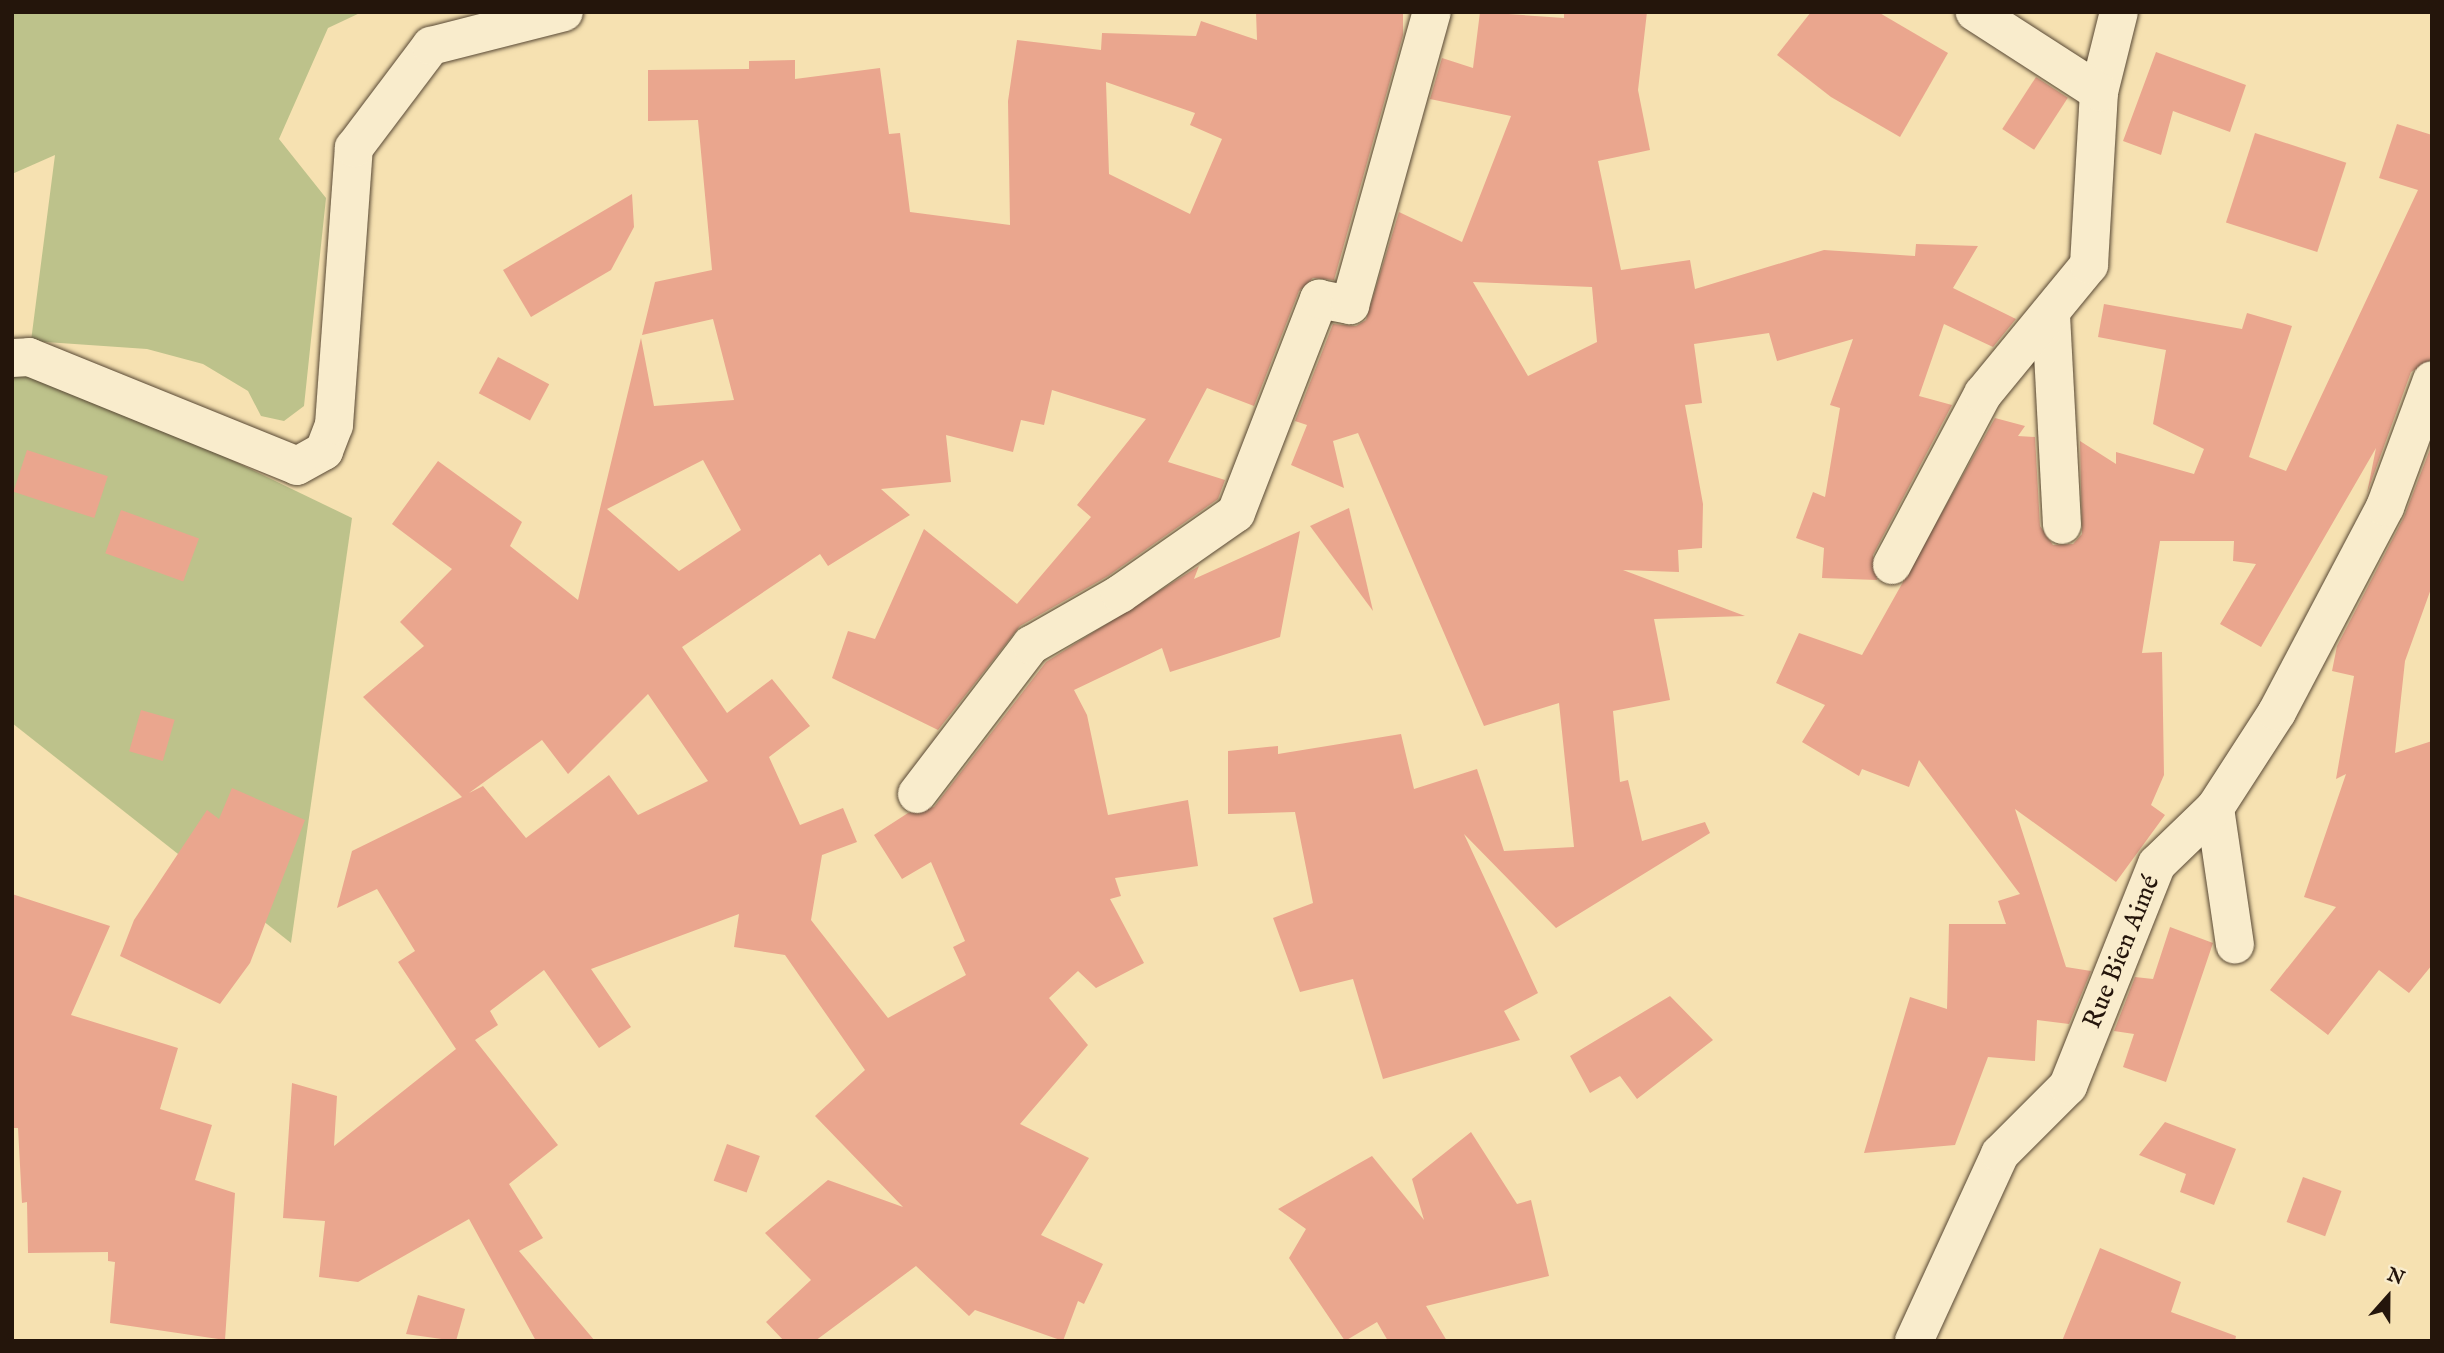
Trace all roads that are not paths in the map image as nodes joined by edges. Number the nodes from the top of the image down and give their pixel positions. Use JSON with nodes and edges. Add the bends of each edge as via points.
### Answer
{"nodes":[{"id":1,"x":565,"y":12,"type":"edge"},
{"id":2,"x":1432,"y":12,"type":"edge"},
{"id":3,"x":1975,"y":12,"type":"edge"},
{"id":4,"x":2119,"y":12,"type":"edge"},
{"id":5,"x":2099,"y":92,"type":"junction"},
{"id":6,"x":2051,"y":315,"type":"junction"},
{"id":7,"x":12,"y":358,"type":"edge"},
{"id":8,"x":2432,"y":380,"type":"edge"},
{"id":9,"x":2062,"y":525,"type":"dead end"},
{"id":10,"x":1892,"y":565,"type":"dead end"},
{"id":11,"x":916,"y":794,"type":"dead end"},
{"id":12,"x":2215,"y":808,"type":"junction"},
{"id":13,"x":2235,"y":945,"type":"dead end"},
{"id":14,"x":1914,"y":1341,"type":"edge"}],
"edges":[{"from":1,"to":7,"type":"street","via":[[431,46],[354,148],[334,425],[324,451],[297,466],[29,357]]},
{"from":2,"to":11,"type":"street","via":[[1350,305],[1319,299],[1236,513],[1120,594],[1031,645]]},
{"from":3,"to":5,"type":"street"},
{"from":4,"to":5,"type":"street"},
{"from":5,"to":6,"type":"street","via":[[2089,265]]},
{"from":6,"to":9,"type":"street"},
{"from":6,"to":10,"type":"street","via":[[1983,394]]},
{"from":8,"to":12,"type":"street","name":"Rue Bien Aimé","via":[[2385,507],[2277,712]]},
{"from":12,"to":13,"type":"street"},
{"from":12,"to":14,"type":"street","name":"Rue Bien Aimé","via":[[2157,864],[2068,1086],[2000,1154]]}]}
